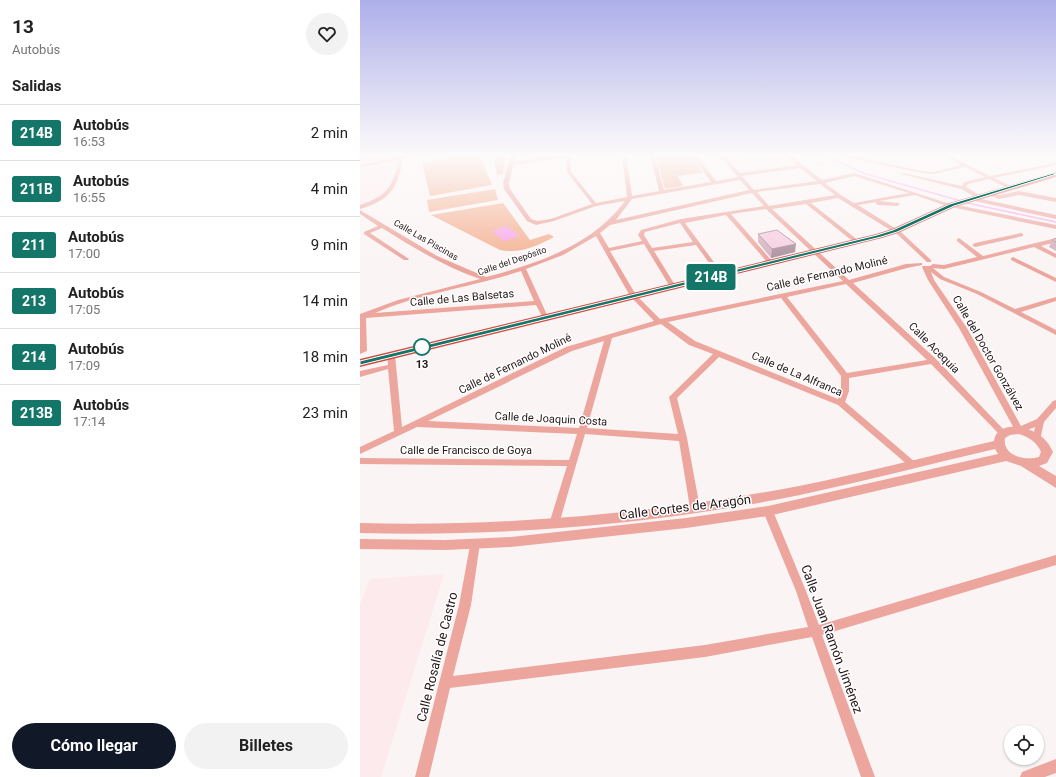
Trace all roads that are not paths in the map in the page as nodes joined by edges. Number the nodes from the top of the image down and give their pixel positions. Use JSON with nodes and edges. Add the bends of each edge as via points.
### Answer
{"nodes":[{"id":1,"x":388,"y":190,"type":"edge"},
{"id":2,"x":508,"y":190,"type":"edge"},
{"id":3,"x":583,"y":190,"type":"edge"},
{"id":4,"x":629,"y":190,"type":"edge"},
{"id":5,"x":671,"y":190,"type":"edge"},
{"id":6,"x":765,"y":190,"type":"edge"},
{"id":7,"x":832,"y":190,"type":"edge"},
{"id":8,"x":910,"y":190,"type":"edge"},
{"id":9,"x":965,"y":190,"type":"edge"},
{"id":10,"x":1002,"y":190,"type":"edge"},
{"id":11,"x":662,"y":192,"type":"joint"},
{"id":12,"x":753,"y":192,"type":"junction"},
{"id":13,"x":916,"y":192,"type":"junction"},
{"id":14,"x":988,"y":194,"type":"junction"},
{"id":15,"x":839,"y":196,"type":"junction"},
{"id":16,"x":630,"y":198,"type":"junction"},
{"id":17,"x":972,"y":199,"type":"junction"},
{"id":18,"x":1056,"y":200,"type":"edge"},
{"id":19,"x":807,"y":202,"type":"junction"},
{"id":20,"x":868,"y":202,"type":"junction"},
{"id":21,"x":897,"y":204,"type":"dead end"},
{"id":22,"x":954,"y":204,"type":"junction"},
{"id":23,"x":595,"y":205,"type":"junction"},
{"id":24,"x":852,"y":205,"type":"junction"},
{"id":25,"x":360,"y":207,"type":"edge"},
{"id":26,"x":767,"y":208,"type":"junction"},
{"id":27,"x":360,"y":212,"type":"edge"},
{"id":28,"x":728,"y":213,"type":"junction"},
{"id":29,"x":617,"y":216,"type":"junction"},
{"id":30,"x":1056,"y":216,"type":"edge"},
{"id":31,"x":627,"y":218,"type":"junction"},
{"id":32,"x":681,"y":221,"type":"junction"},
{"id":33,"x":610,"y":223,"type":"junction"},
{"id":34,"x":383,"y":226,"type":"junction"},
{"id":35,"x":1056,"y":227,"type":"edge"},
{"id":36,"x":895,"y":231,"type":"junction"},
{"id":37,"x":596,"y":233,"type":"junction"},
{"id":38,"x":1021,"y":235,"type":"dead end"},
{"id":39,"x":959,"y":240,"type":"dead end"},
{"id":40,"x":996,"y":240,"type":"junction"},
{"id":41,"x":1056,"y":240,"type":"edge"},
{"id":42,"x":646,"y":242,"type":"junction"},
{"id":43,"x":857,"y":242,"type":"junction"},
{"id":44,"x":696,"y":243,"type":"junction"},
{"id":45,"x":975,"y":245,"type":"dead end"},
{"id":46,"x":1034,"y":245,"type":"junction"},
{"id":47,"x":607,"y":250,"type":"junction"},
{"id":48,"x":650,"y":250,"type":"junction"},
{"id":49,"x":1012,"y":250,"type":"junction"},
{"id":50,"x":816,"y":252,"type":"junction"},
{"id":51,"x":1056,"y":256,"type":"edge"},
{"id":52,"x":982,"y":258,"type":"junction"},
{"id":53,"x":1014,"y":258,"type":"dead end"},
{"id":54,"x":406,"y":259,"type":"dead end"},
{"id":55,"x":770,"y":262,"type":"junction"},
{"id":56,"x":927,"y":265,"type":"junction"},
{"id":57,"x":523,"y":268,"type":"junction"},
{"id":58,"x":720,"y":274,"type":"junction"},
{"id":59,"x":942,"y":278,"type":"junction"},
{"id":60,"x":485,"y":280,"type":"junction"},
{"id":61,"x":931,"y":280,"type":"junction"},
{"id":62,"x":1056,"y":280,"type":"edge"},
{"id":63,"x":848,"y":282,"type":"junction"},
{"id":64,"x":670,"y":287,"type":"junction"},
{"id":65,"x":784,"y":296,"type":"junction"},
{"id":66,"x":1056,"y":298,"type":"edge"},
{"id":67,"x":636,"y":299,"type":"junction"},
{"id":68,"x":538,"y":302,"type":"junction"},
{"id":69,"x":384,"y":306,"type":"junction"},
{"id":70,"x":1016,"y":311,"type":"junction"},
{"id":71,"x":388,"y":315,"type":"junction"},
{"id":72,"x":361,"y":316,"type":"edge"},
{"id":73,"x":545,"y":317,"type":"junction"},
{"id":74,"x":660,"y":322,"type":"junction"},
{"id":75,"x":650,"y":324,"type":"junction"},
{"id":76,"x":1056,"y":333,"type":"edge"},
{"id":77,"x":609,"y":336,"type":"junction"},
{"id":78,"x":360,"y":352,"type":"edge"},
{"id":79,"x":719,"y":354,"type":"junction"},
{"id":80,"x":391,"y":361,"type":"junction"},
{"id":81,"x":933,"y":361,"type":"junction"},
{"id":82,"x":360,"y":363,"type":"edge"},
{"id":83,"x":360,"y":374,"type":"edge"},
{"id":84,"x":845,"y":376,"type":"junction"},
{"id":85,"x":841,"y":403,"type":"junction"},
{"id":86,"x":1056,"y":403,"type":"edge"},
{"id":87,"x":1040,"y":422,"type":"junction"},
{"id":88,"x":418,"y":424,"type":"junction"},
{"id":89,"x":1019,"y":430,"type":"junction"},
{"id":90,"x":582,"y":431,"type":"junction"},
{"id":91,"x":398,"y":432,"type":"junction"},
{"id":92,"x":683,"y":438,"type":"junction"},
{"id":93,"x":1001,"y":438,"type":"junction"},
{"id":94,"x":1037,"y":438,"type":"junction"},
{"id":95,"x":360,"y":451,"type":"edge"},
{"id":96,"x":1008,"y":456,"type":"junction"},
{"id":97,"x":1046,"y":456,"type":"junction"},
{"id":98,"x":360,"y":461,"type":"edge"},
{"id":99,"x":1023,"y":462,"type":"junction"},
{"id":100,"x":572,"y":463,"type":"junction"},
{"id":101,"x":912,"y":464,"type":"junction"},
{"id":102,"x":1053,"y":480,"type":"edge"},
{"id":103,"x":695,"y":508,"type":"junction"},
{"id":104,"x":768,"y":511,"type":"junction"},
{"id":105,"x":554,"y":524,"type":"junction"},
{"id":106,"x":360,"y":528,"type":"edge"},
{"id":107,"x":475,"y":543,"type":"junction"},
{"id":108,"x":360,"y":544,"type":"edge"},
{"id":109,"x":1056,"y":560,"type":"edge"},
{"id":110,"x":816,"y":631,"type":"junction"},
{"id":111,"x":444,"y":683,"type":"junction"},
{"id":112,"x":1056,"y":766,"type":"edge"},
{"id":113,"x":422,"y":777,"type":"edge"},
{"id":114,"x":868,"y":777,"type":"edge"},
{"id":115,"x":1027,"y":777,"type":"edge"}],
"edges":[{"from":1,"to":25,"type":"street","via":[[385,195]]},
{"from":2,"to":23,"type":"street","via":[[529,220],[536,224]]},
{"from":3,"to":23,"type":"street"},
{"from":4,"to":16,"type":"street"},
{"from":5,"to":11,"type":"street"},
{"from":6,"to":12,"type":"street"},
{"from":7,"to":15,"type":"street","name":"Calle del Doctor Gonzálvez"},
{"from":8,"to":13,"type":"street"},
{"from":9,"to":17,"type":"street"},
{"from":10,"to":14,"type":"highway"},
{"from":11,"to":16,"type":"street"},
{"from":12,"to":26,"type":"street","name":"Calle Acequia"},
{"from":12,"to":31,"type":"street"},
{"from":13,"to":20,"type":"street"},
{"from":13,"to":22,"type":"street"},
{"from":14,"to":17,"type":"highway"},
{"from":14,"to":18,"type":"street","via":[[999,197],[1018,193]]},
{"from":15,"to":19,"type":"street"},
{"from":15,"to":24,"type":"street","name":"Calle del Doctor Gonzálvez"},
{"from":16,"to":23,"type":"street"},
{"from":16,"to":29,"type":"street","name":"Calle del Depósito"},
{"from":17,"to":22,"type":"highway"},
{"from":17,"to":30,"type":"street"},
{"from":19,"to":26,"type":"street"},
{"from":19,"to":43,"type":"street"},
{"from":20,"to":21,"type":"street"},
{"from":20,"to":24,"type":"street"},
{"from":22,"to":35,"type":"street"},
{"from":22,"to":36,"type":"highway"},
{"from":24,"to":36,"type":"street","name":"Calle del Doctor Gonzálvez"},
{"from":26,"to":28,"type":"street"},
{"from":26,"to":50,"type":"street","name":"Calle Acequia"},
{"from":27,"to":34,"type":"street","name":"Calle Las Piscinas"},
{"from":28,"to":32,"type":"street"},
{"from":28,"to":55,"type":"street"},
{"from":29,"to":31,"type":"street"},
{"from":29,"to":33,"type":"street","name":"Calle del Depósito"},
{"from":31,"to":33,"type":"street"},
{"from":32,"to":42,"type":"street","via":[[643,231],[641,234]]},
{"from":32,"to":44,"type":"street"},
{"from":33,"to":37,"type":"street","name":"Calle del Depósito"},
{"from":34,"to":54,"type":"street","via":[[366,233]]},
{"from":34,"to":60,"type":"street","name":"Calle Las Piscinas","via":[[433,256]]},
{"from":36,"to":43,"type":"highway"},
{"from":36,"to":56,"type":"street","name":"Calle del Doctor Gonzálvez"},
{"from":37,"to":47,"type":"street"},
{"from":37,"to":57,"type":"street","name":"Calle del Depósito","via":[[560,254]]},
{"from":38,"to":40,"type":"street"},
{"from":39,"to":52,"type":"street"},
{"from":40,"to":45,"type":"street"},
{"from":40,"to":49,"type":"street"},
{"from":41,"to":46,"type":"street","name":"Calle de Fernando Moliné"},
{"from":42,"to":47,"type":"street"},
{"from":42,"to":48,"type":"street"},
{"from":43,"to":50,"type":"highway"},
{"from":44,"to":48,"type":"street"},
{"from":44,"to":58,"type":"street"},
{"from":46,"to":49,"type":"street","name":"Calle de Fernando Moliné"},
{"from":46,"to":51,"type":"street"},
{"from":47,"to":67,"type":"street"},
{"from":48,"to":64,"type":"street","via":[[672,285]]},
{"from":49,"to":52,"type":"street","name":"Calle de Fernando Moliné"},
{"from":50,"to":55,"type":"highway"},
{"from":50,"to":63,"type":"street","name":"Calle Acequia"},
{"from":52,"to":56,"type":"street","name":"Calle de Fernando Moliné","via":[[941,268]]},
{"from":53,"to":62,"type":"street"},
{"from":55,"to":58,"type":"highway"},
{"from":56,"to":59,"type":"street"},
{"from":56,"to":61,"type":"street","name":"Calle del Doctor Gonzálvez"},
{"from":56,"to":63,"type":"street","name":"Calle de Fernando Moliné","via":[[906,266]]},
{"from":57,"to":60,"type":"street","name":"Calle del Depósito"},
{"from":57,"to":68,"type":"street"},
{"from":58,"to":64,"type":"highway"},
{"from":59,"to":61,"type":"street"},
{"from":59,"to":70,"type":"street"},
{"from":60,"to":69,"type":"street","name":"Calle del Depósito"},
{"from":61,"to":89,"type":"street","name":"Calle del Doctor Gonzálvez","via":[[963,328]]},
{"from":63,"to":65,"type":"street","name":"Calle de Fernando Moliné"},
{"from":63,"to":81,"type":"street","name":"Calle Acequia"},
{"from":64,"to":67,"type":"highway"},
{"from":65,"to":74,"type":"street","name":"Calle de Fernando Moliné"},
{"from":65,"to":84,"type":"street"},
{"from":66,"to":70,"type":"street"},
{"from":67,"to":73,"type":"highway"},
{"from":67,"to":74,"type":"street","name":"Calle de La Alfranca"},
{"from":67,"to":75,"type":"street"},
{"from":68,"to":71,"type":"street","name":"Calle de Las Balsetas"},
{"from":68,"to":73,"type":"street"},
{"from":69,"to":71,"type":"street"},
{"from":69,"to":72,"type":"street","name":"Calle del Depósito"},
{"from":70,"to":76,"type":"street"},
{"from":71,"to":72,"type":"street","name":"Calle de Las Balsetas"},
{"from":72,"to":78,"type":"street","via":[[364,351]]},
{"from":73,"to":80,"type":"highway"},
{"from":74,"to":75,"type":"street","name":"Calle de Fernando Moliné"},
{"from":74,"to":79,"type":"street","name":"Calle de La Alfranca","via":[[692,343]]},
{"from":75,"to":77,"type":"street","name":"Calle de Fernando Moliné"},
{"from":77,"to":88,"type":"street","name":"Calle de Fernando Moliné","via":[[569,349]]},
{"from":77,"to":90,"type":"street"},
{"from":79,"to":85,"type":"street","name":"Calle de La Alfranca"},
{"from":79,"to":92,"type":"street","via":[[673,397]]},
{"from":80,"to":82,"type":"highway"},
{"from":80,"to":83,"type":"street"},
{"from":80,"to":91,"type":"street"},
{"from":81,"to":84,"type":"street"},
{"from":81,"to":93,"type":"street","name":"Calle Acequia"},
{"from":84,"to":85,"type":"street","via":[[845,391]]},
{"from":85,"to":101,"type":"street","name":"Calle de La Alfranca"},
{"from":86,"to":87,"type":"street"},
{"from":87,"to":89,"type":"street"},
{"from":87,"to":94,"type":"street"},
{"from":88,"to":90,"type":"street","name":"Calle de Joaquin Costa"},
{"from":88,"to":91,"type":"street","name":"Calle de Fernando Moliné"},
{"from":89,"to":93,"type":"street","via":[[1007,431]]},
{"from":89,"to":94,"type":"street"},
{"from":90,"to":92,"type":"street","name":"Calle de Joaquin Costa"},
{"from":90,"to":100,"type":"street"},
{"from":91,"to":95,"type":"street","name":"Calle de Fernando Moliné"},
{"from":92,"to":103,"type":"street"},
{"from":93,"to":96,"type":"street"},
{"from":93,"to":101,"type":"street","name":"Calle Cortes de Aragón"},
{"from":94,"to":97,"type":"street","via":[[1045,447]]},
{"from":96,"to":99,"type":"street"},
{"from":96,"to":104,"type":"street","name":"Calle Cortes de Aragón"},
{"from":97,"to":99,"type":"street","via":[[1038,462]]},
{"from":97,"to":102,"type":"street","via":[[1046,466]]},
{"from":98,"to":100,"type":"street","name":"Calle de Francisco de Goya"},
{"from":99,"to":102,"type":"street"},
{"from":100,"to":105,"type":"street"},
{"from":101,"to":103,"type":"street","name":"Calle Cortes de Aragón","via":[[800,490]]},
{"from":103,"to":105,"type":"street","name":"Calle Cortes de Aragón"},
{"from":104,"to":107,"type":"street","name":"Calle Cortes de Aragón","via":[[686,523],[511,542]]},
{"from":104,"to":110,"type":"street","name":"Calle Juan Ramón Jiménez"},
{"from":105,"to":106,"type":"street","name":"Calle Cortes de Aragón"},
{"from":107,"to":108,"type":"street","name":"Calle Cortes de Aragón"},
{"from":107,"to":111,"type":"street","name":"Calle Rosalía de Castro","via":[[465,605]]},
{"from":109,"to":110,"type":"street"},
{"from":110,"to":111,"type":"street","via":[[705,651]]},
{"from":110,"to":114,"type":"street","name":"Calle Juan Ramón Jiménez"},
{"from":111,"to":113,"type":"street","name":"Calle Rosalía de Castro"},
{"from":112,"to":115,"type":"street"}]}
